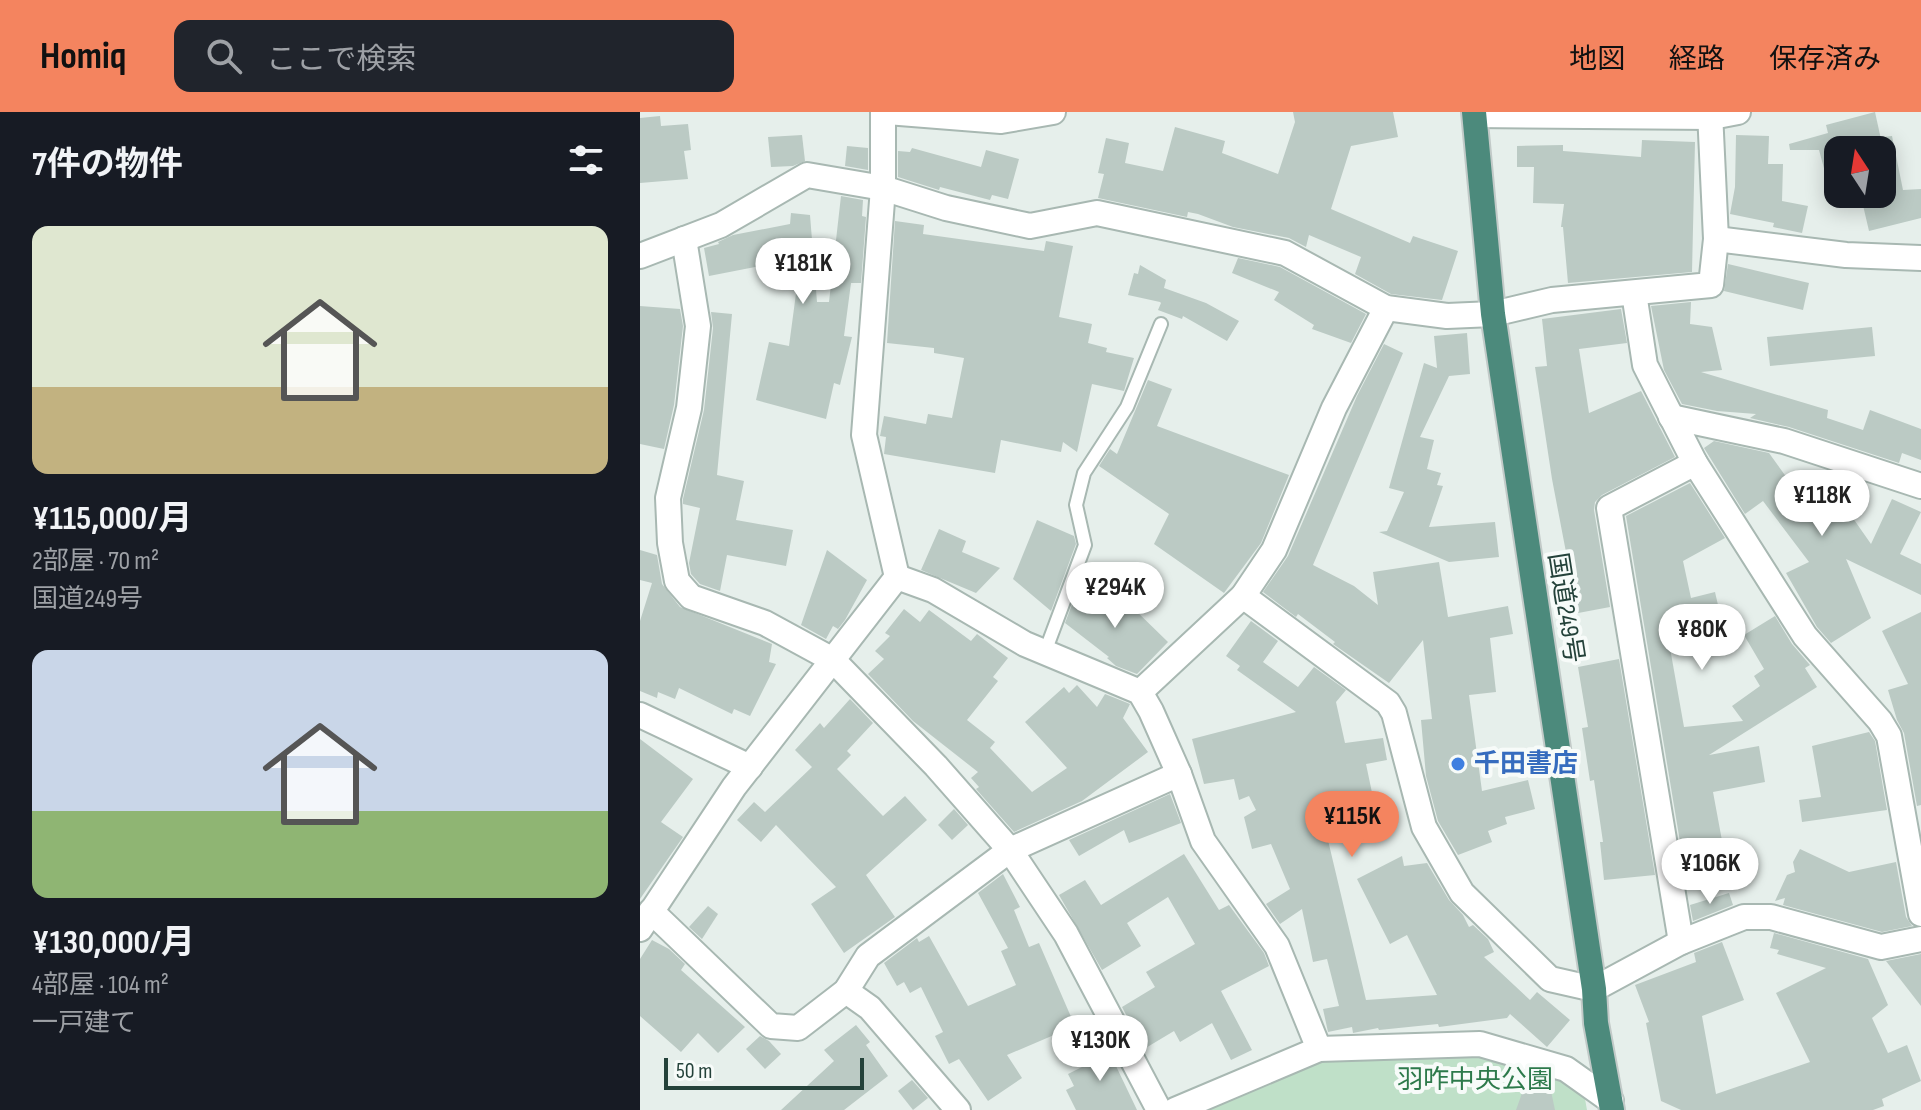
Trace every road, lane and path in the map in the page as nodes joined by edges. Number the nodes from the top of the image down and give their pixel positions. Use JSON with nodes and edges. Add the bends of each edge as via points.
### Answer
{"nodes":[{"id":1,"x":885,"y":112,"type":"edge"},
{"id":2,"x":1053,"y":112,"type":"edge"},
{"id":3,"x":1738,"y":112,"type":"edge"},
{"id":4,"x":1474,"y":113,"type":"edge"},
{"id":5,"x":1711,"y":115,"type":"edge"},
{"id":6,"x":883,"y":188,"type":"junction"},
{"id":7,"x":684,"y":239,"type":"junction"},
{"id":8,"x":1716,"y":239,"type":"junction"},
{"id":9,"x":640,"y":256,"type":"edge"},
{"id":10,"x":1921,"y":258,"type":"edge"},
{"id":11,"x":1634,"y":293,"type":"junction"},
{"id":12,"x":1386,"y":308,"type":"junction"},
{"id":13,"x":1493,"y":314,"type":"junction"},
{"id":14,"x":1161,"y":324,"type":"dead end"},
{"id":15,"x":1671,"y":417,"type":"junction"},
{"id":16,"x":1695,"y":463,"type":"junction"},
{"id":17,"x":1921,"y":486,"type":"edge"},
{"id":18,"x":897,"y":577,"type":"junction"},
{"id":19,"x":1243,"y":596,"type":"junction"},
{"id":20,"x":1045,"y":652,"type":"junction"},
{"id":21,"x":833,"y":660,"type":"junction"},
{"id":22,"x":1140,"y":692,"type":"junction"},
{"id":23,"x":640,"y":715,"type":"edge"},
{"id":24,"x":750,"y":767,"type":"junction"},
{"id":25,"x":1179,"y":774,"type":"junction"},
{"id":26,"x":1010,"y":850,"type":"junction"},
{"id":27,"x":1921,"y":914,"type":"edge"},
{"id":28,"x":645,"y":920,"type":"edge"},
{"id":29,"x":1921,"y":939,"type":"edge"},
{"id":30,"x":1681,"y":942,"type":"junction"},
{"id":31,"x":1594,"y":989,"type":"junction"},
{"id":32,"x":846,"y":991,"type":"junction"},
{"id":33,"x":1319,"y":1049,"type":"junction"},
{"id":34,"x":1617,"y":1107,"type":"edge"},
{"id":35,"x":958,"y":1110,"type":"edge"},
{"id":36,"x":1159,"y":1110,"type":"edge"},
{"id":37,"x":1175,"y":1110,"type":"edge"}],
"edges":[{"from":1,"to":2,"type":"street","via":[[1001,121]]},
{"from":1,"to":6,"type":"street"},
{"from":3,"to":5,"type":"street"},
{"from":4,"to":5,"type":"street"},
{"from":4,"to":13,"type":"highway","name":"国道249号"},
{"from":5,"to":8,"type":"street"},
{"from":6,"to":7,"type":"street","via":[[807,175],[721,225]]},
{"from":6,"to":12,"type":"street","via":[[1030,226],[1097,213],[1285,253]]},
{"from":6,"to":18,"type":"street","via":[[864,435]]},
{"from":7,"to":9,"type":"street"},
{"from":7,"to":21,"type":"street","via":[[698,326],[689,408],[668,498],[677,581],[691,597],[765,623]]},
{"from":8,"to":10,"type":"street"},
{"from":8,"to":11,"type":"street","via":[[1711,285]]},
{"from":11,"to":13,"type":"street","via":[[1552,300]]},
{"from":11,"to":15,"type":"street","via":[[1645,365]]},
{"from":12,"to":13,"type":"street","via":[[1447,316]]},
{"from":12,"to":19,"type":"street","via":[[1334,408],[1274,550]]},
{"from":13,"to":31,"type":"highway","name":"国道249号"},
{"from":14,"to":20,"type":"lane","via":[[1127,407],[1084,473],[1076,505],[1085,545]]},
{"from":15,"to":16,"type":"street"},
{"from":15,"to":17,"type":"street","via":[[1784,441]]},
{"from":16,"to":27,"type":"street","via":[[1805,636],[1889,736]]},
{"from":16,"to":30,"type":"street","via":[[1609,508]]},
{"from":18,"to":20,"type":"street","via":[[933,590]]},
{"from":18,"to":21,"type":"street"},
{"from":19,"to":22,"type":"street"},
{"from":19,"to":31,"type":"street","via":[[1388,703],[1424,827],[1462,893],[1550,979]]},
{"from":20,"to":22,"type":"street"},
{"from":21,"to":24,"type":"street"},
{"from":21,"to":26,"type":"street"},
{"from":22,"to":25,"type":"street"},
{"from":23,"to":24,"type":"street"},
{"from":24,"to":28,"type":"street"},
{"from":25,"to":26,"type":"street"},
{"from":25,"to":33,"type":"street","via":[[1203,841],[1277,946]]},
{"from":26,"to":32,"type":"street","via":[[868,956]]},
{"from":26,"to":36,"type":"street","via":[[1066,934]]},
{"from":28,"to":32,"type":"street","via":[[771,1026],[798,1028]]},
{"from":29,"to":30,"type":"street","via":[[1881,947],[1771,917],[1744,917]]},
{"from":30,"to":31,"type":"street"},
{"from":31,"to":34,"type":"highway","name":"国道249号","via":[[1596,1023]]},
{"from":32,"to":35,"type":"street","via":[[870,1008]]},
{"from":33,"to":34,"type":"street","via":[[1480,1044],[1566,1069]]},
{"from":33,"to":37,"type":"street"}]}
